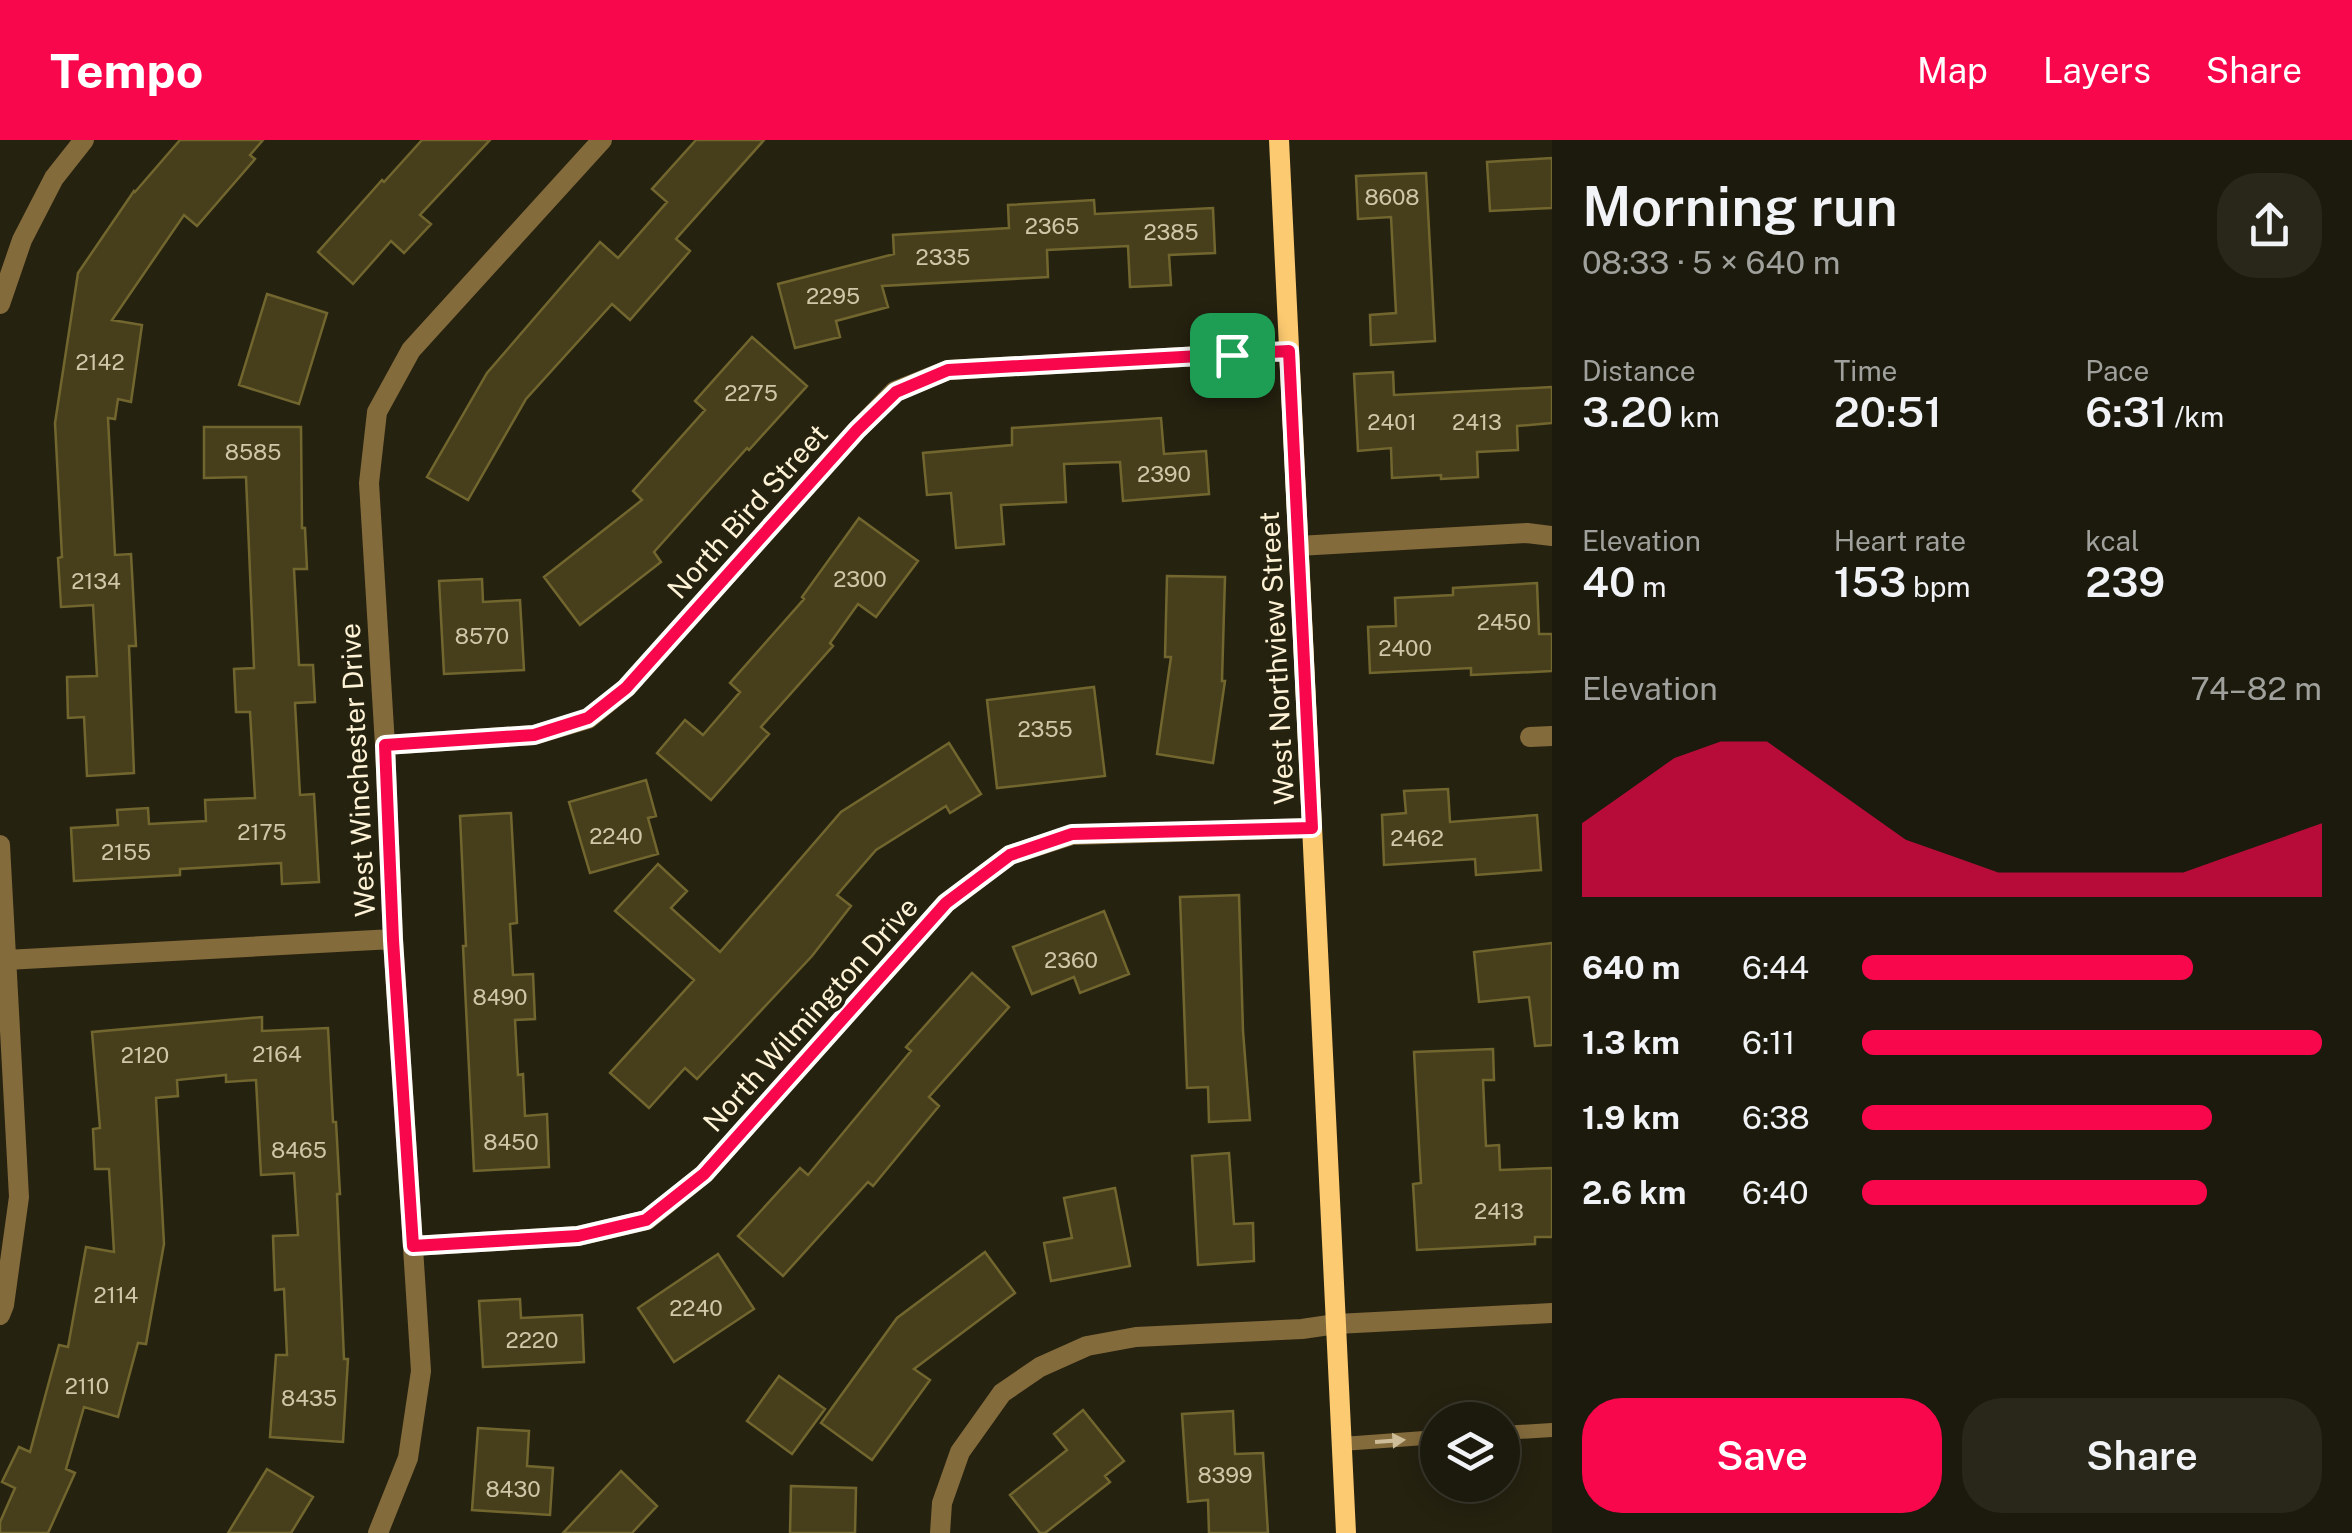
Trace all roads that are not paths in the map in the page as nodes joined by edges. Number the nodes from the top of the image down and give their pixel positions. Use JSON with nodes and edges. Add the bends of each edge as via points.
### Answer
{"nodes":[{"id":1,"x":84,"y":140,"type":"edge"},
{"id":2,"x":602,"y":140,"type":"edge"},
{"id":3,"x":1279,"y":140,"type":"edge"},
{"id":4,"x":0,"y":304,"type":"edge"},
{"id":5,"x":1289,"y":351,"type":"junction"},
{"id":6,"x":1552,"y":536,"type":"edge"},
{"id":7,"x":1298,"y":546,"type":"junction"},
{"id":8,"x":1530,"y":736,"type":"dead end"},
{"id":9,"x":1552,"y":736,"type":"edge"},
{"id":10,"x":385,"y":745,"type":"junction"},
{"id":11,"x":1312,"y":828,"type":"junction"},
{"id":12,"x":0,"y":846,"type":"edge"},
{"id":13,"x":393,"y":940,"type":"junction"},
{"id":14,"x":6,"y":960,"type":"junction"},
{"id":15,"x":9,"y":1152,"type":"edge"},
{"id":16,"x":413,"y":1246,"type":"junction"},
{"id":17,"x":1552,"y":1313,"type":"edge"},
{"id":18,"x":0,"y":1315,"type":"edge"},
{"id":19,"x":1336,"y":1324,"type":"junction"},
{"id":20,"x":1552,"y":1430,"type":"edge"},
{"id":21,"x":1520,"y":1432,"type":"edge"},
{"id":22,"x":1420,"y":1439,"type":"edge"},
{"id":23,"x":1342,"y":1444,"type":"junction"},
{"id":24,"x":378,"y":1533,"type":"edge"},
{"id":25,"x":940,"y":1533,"type":"edge"},
{"id":26,"x":1346,"y":1533,"type":"edge"}],
"edges":[{"from":1,"to":4,"type":"street","via":[[54,178],[22,240]]},
{"from":2,"to":10,"type":"street","name":"West Winchester Drive","via":[[411,350],[378,412],[369,483]]},
{"from":3,"to":5,"type":"street","name":"West Northview Street"},
{"from":5,"to":7,"type":"street","name":"West Northview Street"},
{"from":5,"to":10,"type":"street","name":"North Bird Street","via":[[948,370],[896,392],[626,688],[588,718],[534,735]]},
{"from":6,"to":7,"type":"street"},
{"from":7,"to":11,"type":"street","name":"West Northview Street"},
{"from":8,"to":9,"type":"street"},
{"from":10,"to":13,"type":"street","name":"West Winchester Drive"},
{"from":11,"to":16,"type":"street","name":"North Wilmington Drive","via":[[1072,834],[1010,855],[946,903],[704,1174],[646,1220],[578,1236]]},
{"from":11,"to":19,"type":"street","name":"West Northview Street"},
{"from":12,"to":14,"type":"street"},
{"from":13,"to":14,"type":"street"},
{"from":13,"to":16,"type":"street","name":"West Winchester Drive"},
{"from":14,"to":15,"type":"street"},
{"from":15,"to":18,"type":"street","via":[[19,1197]]},
{"from":16,"to":24,"type":"street","name":"West Winchester Drive","via":[[421,1371],[408,1458]]},
{"from":17,"to":19,"type":"street"},
{"from":19,"to":23,"type":"street","name":"West Northview Street"},
{"from":19,"to":25,"type":"street","via":[[1136,1336],[1087,1346],[1040,1367],[1002,1394],[960,1452],[942,1503]]},
{"from":20,"to":21,"type":"lane"},
{"from":23,"to":22,"type":"lane","one_way":true},
{"from":23,"to":26,"type":"street","name":"West Northview Street"}]}
